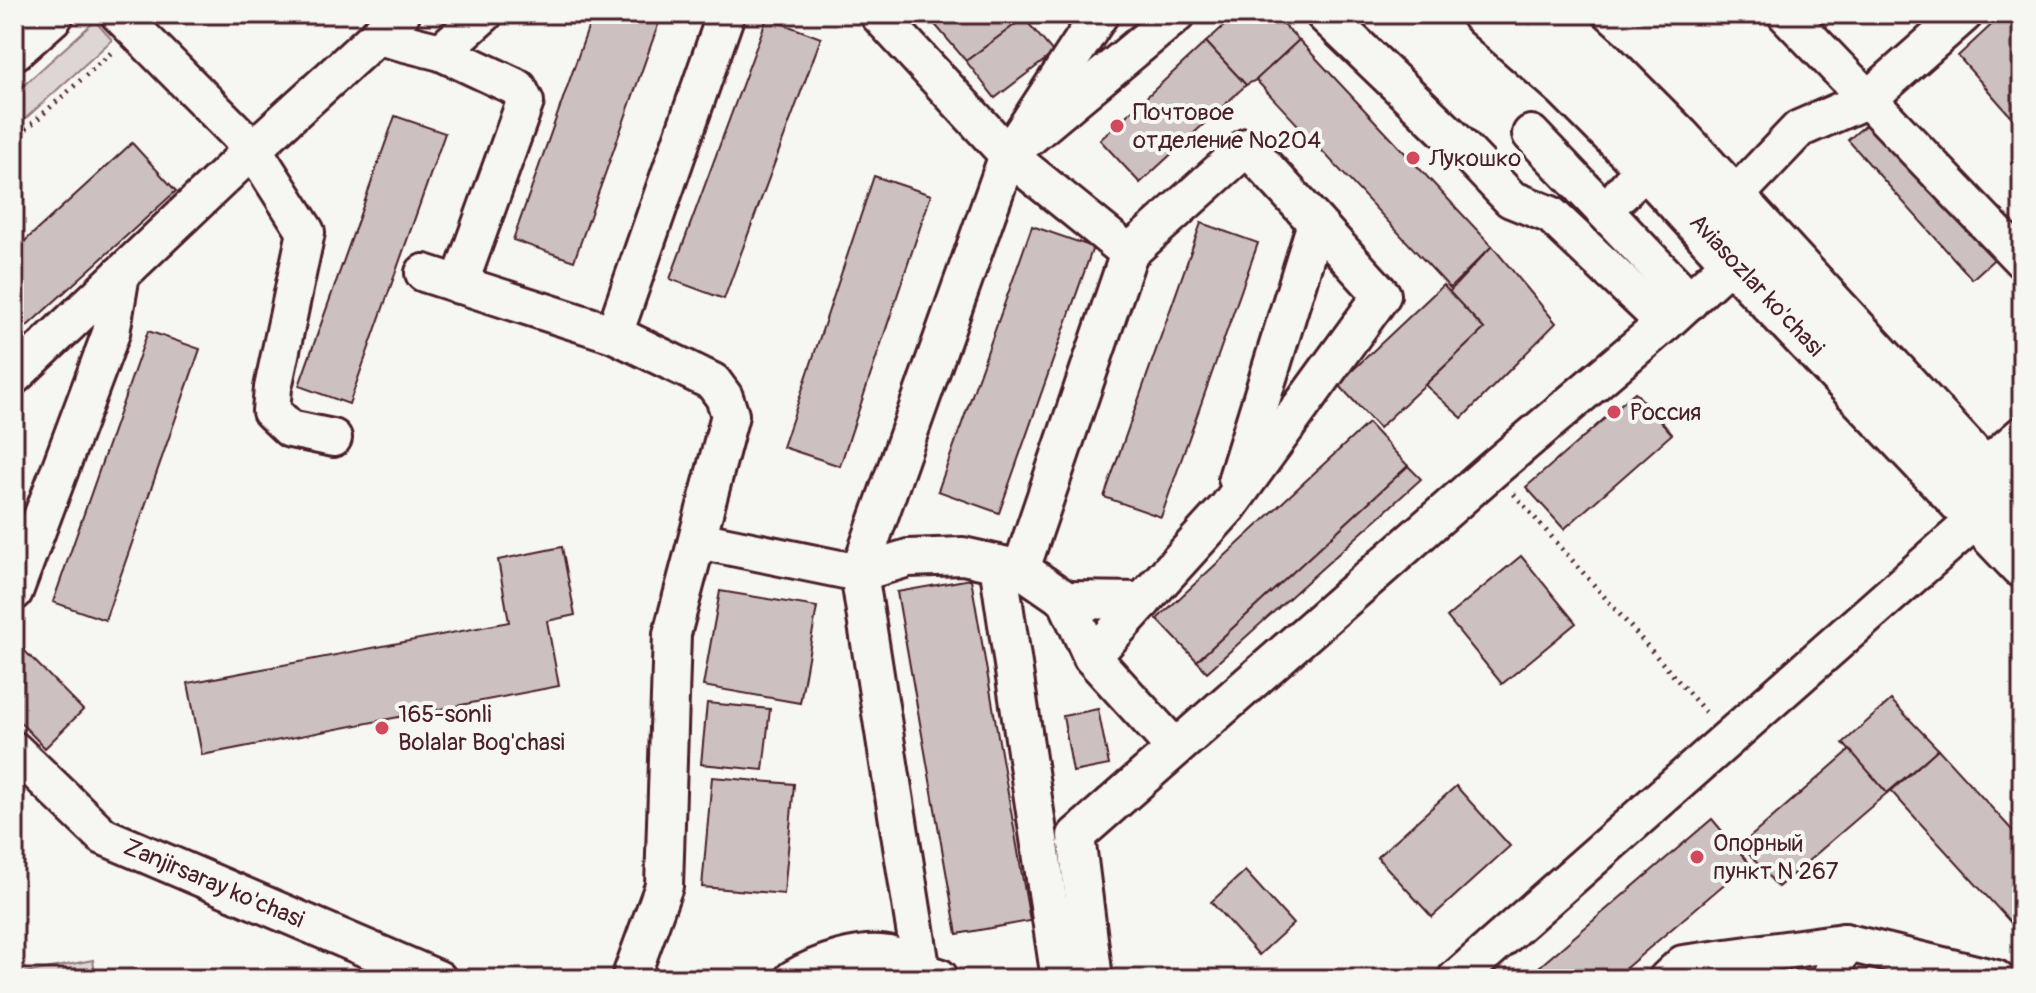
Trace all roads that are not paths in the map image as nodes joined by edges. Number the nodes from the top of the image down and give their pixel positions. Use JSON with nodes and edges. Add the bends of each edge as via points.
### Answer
{"nodes":[{"id":1,"x":51,"y":14,"type":"edge"},
{"id":2,"x":484,"y":14,"type":"edge"},
{"id":3,"x":726,"y":14,"type":"edge"},
{"id":4,"x":878,"y":14,"type":"edge"},
{"id":5,"x":1100,"y":14,"type":"edge"},
{"id":6,"x":1177,"y":14,"type":"edge"},
{"id":7,"x":1324,"y":14,"type":"edge"},
{"id":8,"x":1484,"y":14,"type":"edge"},
{"id":9,"x":1549,"y":14,"type":"edge"},
{"id":10,"x":1786,"y":14,"type":"edge"},
{"id":11,"x":1964,"y":14,"type":"edge"},
{"id":12,"x":128,"y":22,"type":"edge"},
{"id":13,"x":389,"y":25,"type":"edge"},
{"id":14,"x":14,"y":47,"type":"edge"},
{"id":15,"x":441,"y":52,"type":"junction"},
{"id":16,"x":1868,"y":99,"type":"junction"},
{"id":17,"x":1531,"y":134,"type":"dead end"},
{"id":18,"x":253,"y":149,"type":"junction"},
{"id":19,"x":1008,"y":155,"type":"junction"},
{"id":20,"x":1733,"y":198,"type":"junction"},
{"id":21,"x":1316,"y":223,"type":"junction"},
{"id":22,"x":1765,"y":232,"type":"junction"},
{"id":23,"x":1129,"y":253,"type":"junction"},
{"id":24,"x":2022,"y":260,"type":"edge"},
{"id":25,"x":1733,"y":261,"type":"junction"},
{"id":26,"x":424,"y":273,"type":"dead end"},
{"id":27,"x":121,"y":274,"type":"junction"},
{"id":28,"x":459,"y":285,"type":"junction"},
{"id":29,"x":1678,"y":312,"type":"junction"},
{"id":30,"x":614,"y":334,"type":"junction"},
{"id":31,"x":14,"y":376,"type":"edge"},
{"id":32,"x":2022,"y":435,"type":"edge"},
{"id":33,"x":333,"y":438,"type":"dead end"},
{"id":34,"x":1997,"y":498,"type":"edge"},
{"id":35,"x":1228,"y":507,"type":"junction"},
{"id":36,"x":698,"y":540,"type":"junction"},
{"id":37,"x":2022,"y":565,"type":"edge"},
{"id":38,"x":1010,"y":567,"type":"junction"},
{"id":39,"x":859,"y":573,"type":"junction"},
{"id":40,"x":14,"y":592,"type":"edge"},
{"id":41,"x":1066,"y":600,"type":"junction"},
{"id":42,"x":1143,"y":601,"type":"junction"},
{"id":43,"x":1092,"y":657,"type":"junction"},
{"id":44,"x":1175,"y":748,"type":"junction"},
{"id":45,"x":14,"y":750,"type":"edge"},
{"id":46,"x":1844,"y":942,"type":"junction"},
{"id":47,"x":926,"y":977,"type":"edge"},
{"id":48,"x":438,"y":979,"type":"edge"},
{"id":49,"x":630,"y":979,"type":"edge"},
{"id":50,"x":793,"y":979,"type":"edge"},
{"id":51,"x":1060,"y":979,"type":"edge"},
{"id":52,"x":1094,"y":979,"type":"edge"},
{"id":53,"x":1456,"y":979,"type":"edge"},
{"id":54,"x":1667,"y":979,"type":"edge"},
{"id":55,"x":1830,"y":979,"type":"edge"},
{"id":56,"x":1996,"y":979,"type":"edge"}],
"edges":[{"from":1,"to":14,"type":"main road"},
{"from":2,"to":15,"type":"street"},
{"from":3,"to":30,"type":"street"},
{"from":4,"to":19,"type":"street"},
{"from":5,"to":19,"type":"street"},
{"from":6,"to":19,"type":"street"},
{"from":7,"to":29,"type":"street","via":[[1511,199],[1551,215]]},
{"from":8,"to":25,"type":"main road","name":"Aviasozlar ko'chasi","via":[[1566,86],[1633,180]]},
{"from":9,"to":20,"type":"main road","name":"Aviasozlar ko'chasi"},
{"from":10,"to":16,"type":"street"},
{"from":11,"to":16,"type":"street"},
{"from":12,"to":18,"type":"street"},
{"from":13,"to":15,"type":"street"},
{"from":13,"to":18,"type":"street"},
{"from":15,"to":28,"type":"street","via":[[518,88],[525,102]]},
{"from":16,"to":20,"type":"street","via":[[1799,129]]},
{"from":16,"to":24,"type":"street"},
{"from":17,"to":29,"type":"street"},
{"from":18,"to":27,"type":"street"},
{"from":18,"to":33,"type":"street","via":[[306,232],[271,411],[290,429]]},
{"from":19,"to":23,"type":"street"},
{"from":19,"to":39,"type":"street"},
{"from":20,"to":22,"type":"main road","name":"Aviasozlar ko'chasi"},
{"from":21,"to":23,"type":"street","via":[[1247,147]]},
{"from":21,"to":35,"type":"street"},
{"from":21,"to":35,"type":"street","via":[[1382,295]]},
{"from":22,"to":25,"type":"street"},
{"from":22,"to":34,"type":"main road","name":"Aviasozlar ko'chasi"},
{"from":23,"to":38,"type":"street"},
{"from":25,"to":29,"type":"street"},
{"from":25,"to":34,"type":"main road","name":"Aviasozlar ko'chasi"},
{"from":26,"to":28,"type":"street"},
{"from":27,"to":31,"type":"street"},
{"from":27,"to":40,"type":"street","via":[[111,333]]},
{"from":28,"to":30,"type":"street"},
{"from":29,"to":44,"type":"street"},
{"from":30,"to":36,"type":"street","via":[[713,382],[724,397],[730,415]]},
{"from":32,"to":34,"type":"street"},
{"from":34,"to":37,"type":"main road","name":"Aviasozlar ko'chasi"},
{"from":34,"to":53,"type":"street"},
{"from":35,"to":42,"type":"street"},
{"from":36,"to":39,"type":"street"},
{"from":36,"to":49,"type":"street","via":[[672,634],[664,886]]},
{"from":38,"to":39,"type":"street","via":[[963,556],[908,558]]},
{"from":38,"to":41,"type":"street"},
{"from":38,"to":51,"type":"street"},
{"from":39,"to":47,"type":"street"},
{"from":41,"to":42,"type":"street"},
{"from":41,"to":43,"type":"street"},
{"from":42,"to":43,"type":"street"},
{"from":43,"to":44,"type":"street"},
{"from":44,"to":52,"type":"street","via":[[1076,836]]},
{"from":45,"to":48,"type":"street","name":"Zanjirsaray ko'chasi","via":[[103,836]]},
{"from":46,"to":54,"type":"street","via":[[1683,964]]},
{"from":46,"to":55,"type":"street"},
{"from":46,"to":56,"type":"street"},
{"from":47,"to":50,"type":"street","via":[[891,956],[847,956]]}]}
